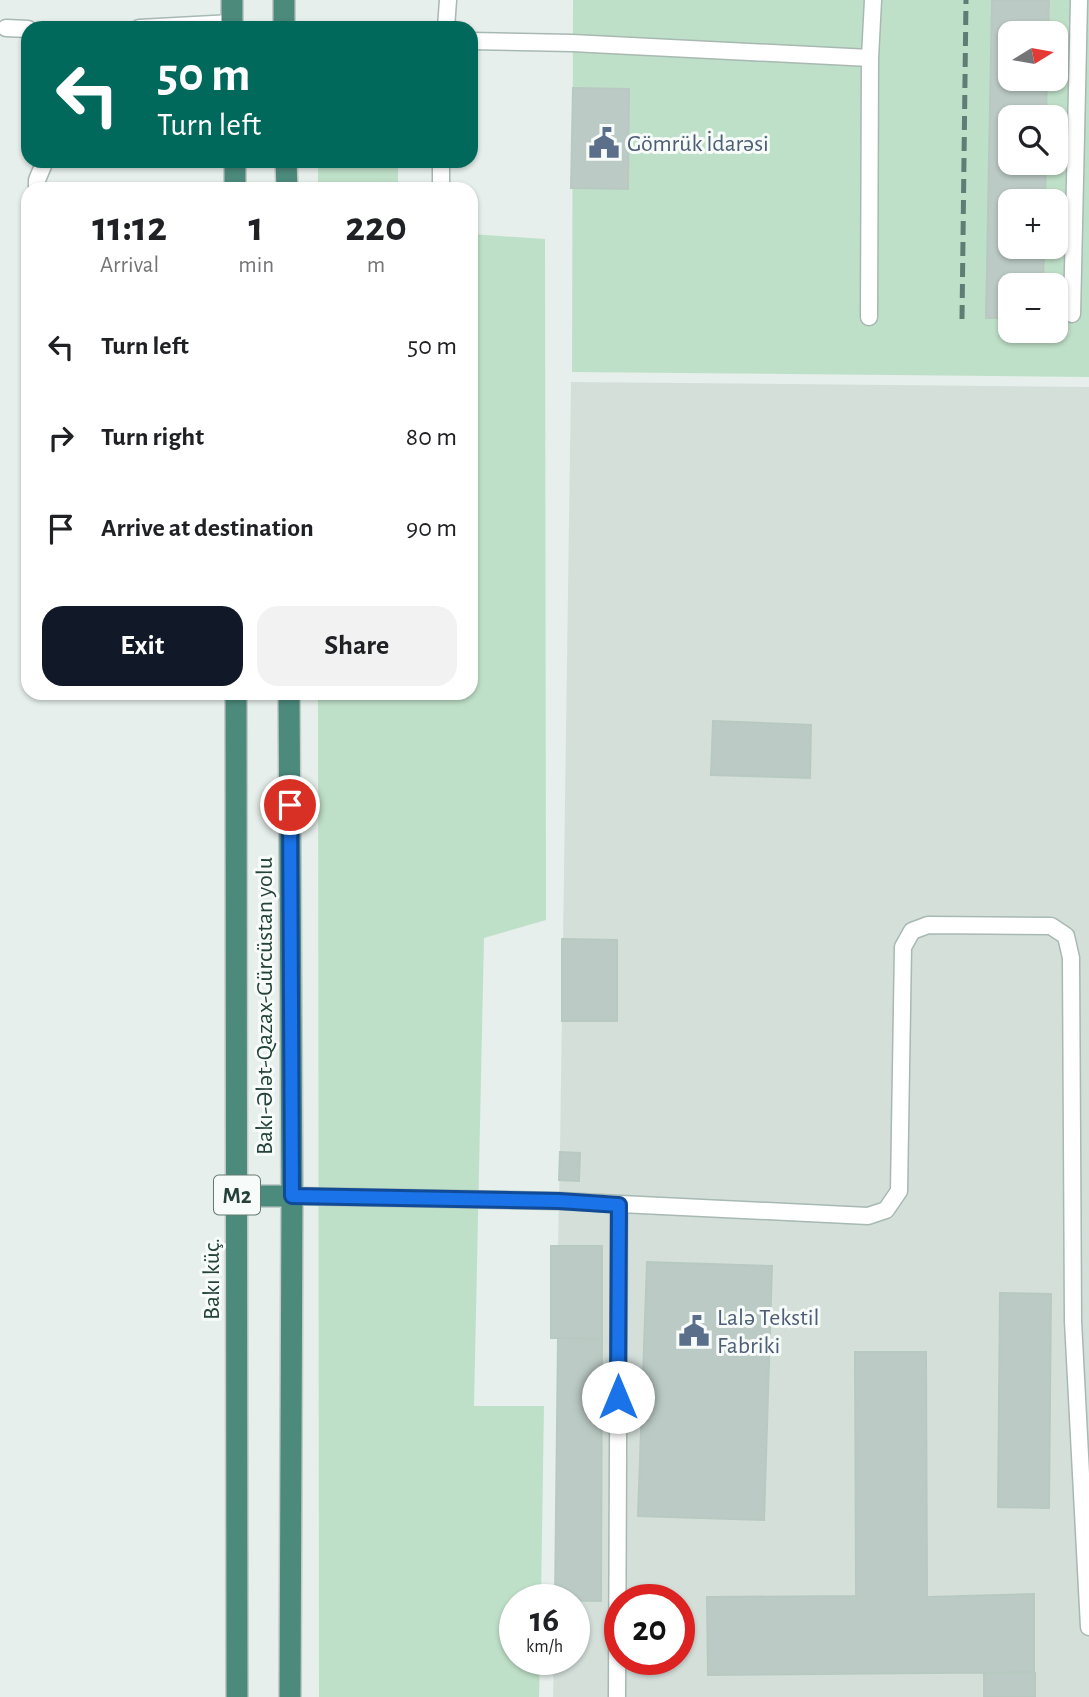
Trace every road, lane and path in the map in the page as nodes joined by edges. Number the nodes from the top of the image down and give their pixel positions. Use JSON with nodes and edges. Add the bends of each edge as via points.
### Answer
{"nodes":[{"id":1,"x":232,"y":0,"type":"edge"},
{"id":2,"x":284,"y":0,"type":"edge"},
{"id":3,"x":448,"y":0,"type":"edge"},
{"id":4,"x":873,"y":0,"type":"edge"},
{"id":5,"x":1079,"y":0,"type":"edge"},
{"id":6,"x":232,"y":21,"type":"edge"},
{"id":7,"x":284,"y":21,"type":"edge"},
{"id":8,"x":446,"y":21,"type":"edge"},
{"id":9,"x":6,"y":28,"type":"dead end"},
{"id":10,"x":21,"y":29,"type":"edge"},
{"id":11,"x":478,"y":41,"type":"edge"},
{"id":12,"x":870,"y":58,"type":"junction"},
{"id":13,"x":1072,"y":314,"type":"dead end"},
{"id":14,"x":869,"y":317,"type":"dead end"},
{"id":15,"x":236,"y":700,"type":"edge"},
{"id":16,"x":289,"y":700,"type":"edge"},
{"id":17,"x":237,"y":1196,"type":"junction"},
{"id":18,"x":292,"y":1196,"type":"junction"},
{"id":19,"x":619,"y":1205,"type":"junction"},
{"id":20,"x":1089,"y":1627,"type":"edge"},
{"id":21,"x":237,"y":1697,"type":"edge"},
{"id":22,"x":290,"y":1697,"type":"edge"},
{"id":23,"x":617,"y":1697,"type":"edge"}],
"edges":[{"from":1,"to":6,"type":"highway"},
{"from":2,"to":7,"type":"highway"},
{"from":3,"to":8,"type":"lane"},
{"from":4,"to":12,"type":"lane"},
{"from":5,"to":13,"type":"lane"},
{"from":9,"to":10,"type":"lane"},
{"from":11,"to":12,"type":"lane"},
{"from":12,"to":14,"type":"lane"},
{"from":15,"to":17,"type":"highway","name":"Bakı küç.","number":"M2"},
{"from":16,"to":18,"type":"highway","name":"Bakı-Ələt-Qazax-Gürcüstan yolu","number":"M2"},
{"from":17,"to":18,"type":"highway"},
{"from":17,"to":21,"type":"highway","name":"Bakı küç.","number":"M2"},
{"from":18,"to":19,"type":"lane"},
{"from":18,"to":22,"type":"highway","name":"Bakı-Ələt-Qazax-Gürcüstan yolu","number":"M2"},
{"from":19,"to":20,"type":"lane","via":[[868,1216],[886,1210],[899,1191],[903,947],[912,931],[928,925],[1051,926],[1066,936],[1071,958],[1073,1321]]},
{"from":19,"to":23,"type":"lane"}]}
